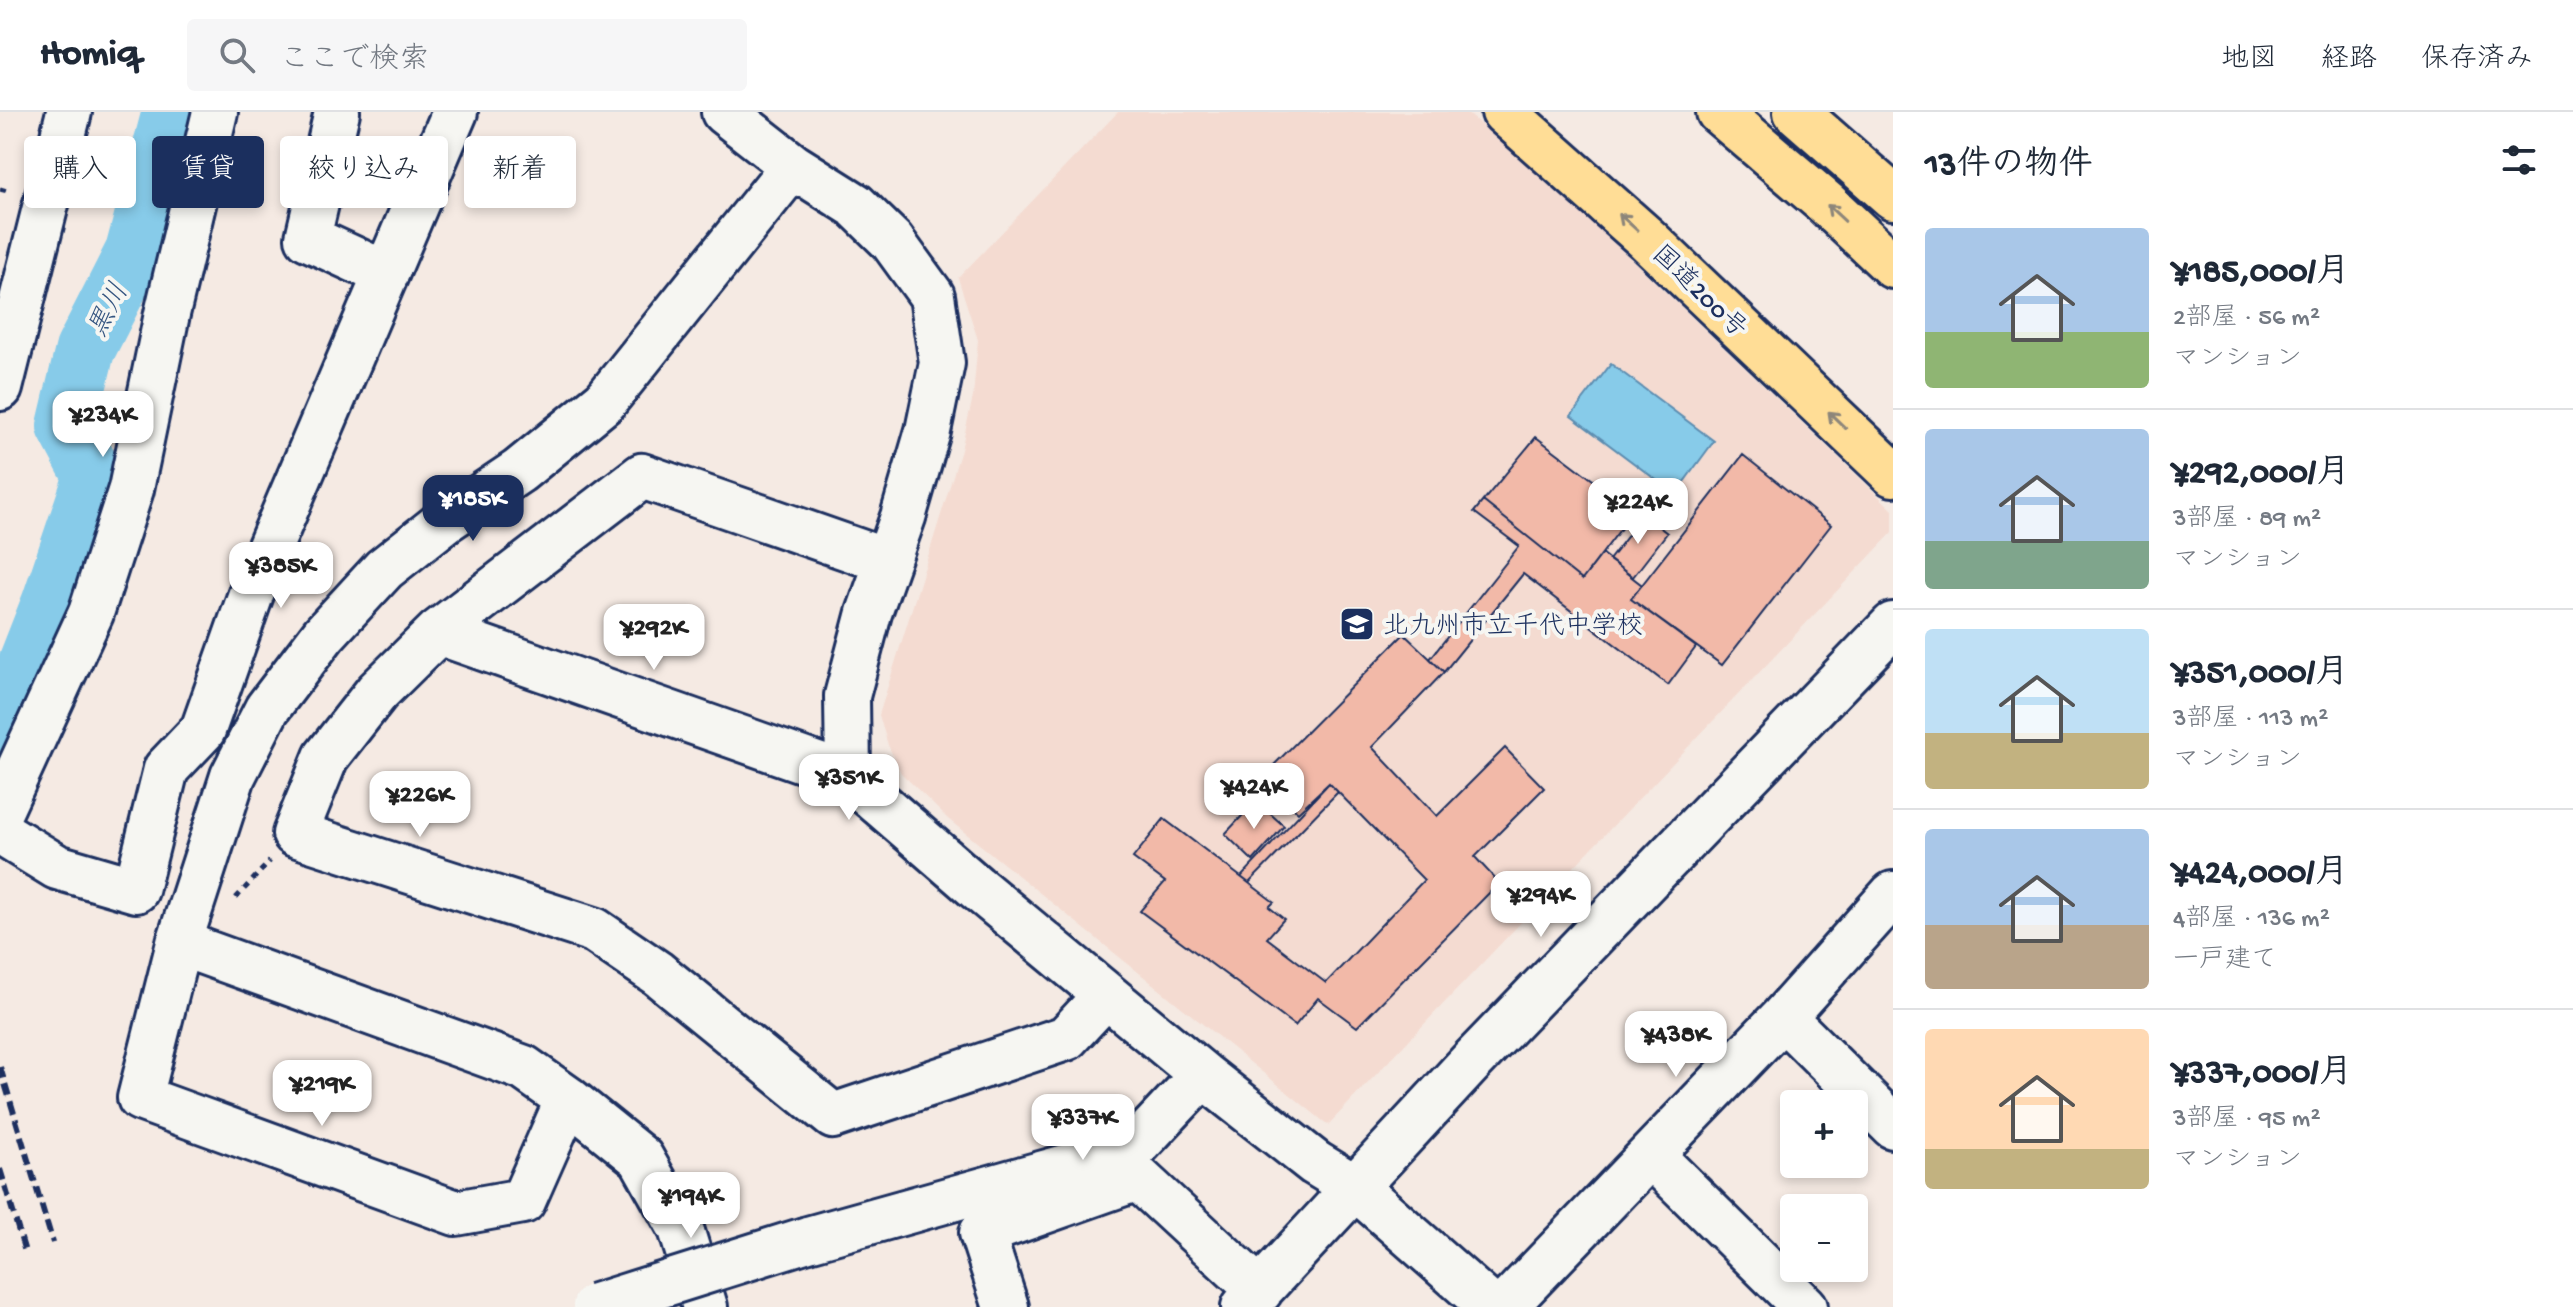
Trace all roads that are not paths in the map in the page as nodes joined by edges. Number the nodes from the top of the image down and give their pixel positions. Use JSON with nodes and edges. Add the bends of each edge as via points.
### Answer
{"nodes":[{"id":1,"x":69,"y":112,"type":"edge"},
{"id":2,"x":215,"y":112,"type":"edge"},
{"id":3,"x":337,"y":112,"type":"edge"},
{"id":4,"x":455,"y":112,"type":"edge"},
{"id":5,"x":724,"y":112,"type":"edge"},
{"id":6,"x":1504,"y":112,"type":"edge"},
{"id":7,"x":1719,"y":112,"type":"edge"},
{"id":8,"x":1796,"y":112,"type":"edge"},
{"id":9,"x":793,"y":166,"type":"junction"},
{"id":10,"x":1893,"y":197,"type":"edge"},
{"id":11,"x":1893,"y":266,"type":"edge"},
{"id":12,"x":386,"y":274,"type":"junction"},
{"id":13,"x":0,"y":388,"type":"edge"},
{"id":14,"x":1893,"y":474,"type":"edge"},
{"id":15,"x":886,"y":561,"type":"junction"},
{"id":16,"x":1893,"y":625,"type":"edge"},
{"id":17,"x":438,"y":632,"type":"junction"},
{"id":18,"x":848,"y":776,"type":"junction"},
{"id":19,"x":0,"y":811,"type":"edge"},
{"id":20,"x":0,"y":832,"type":"edge"},
{"id":21,"x":1893,"y":894,"type":"edge"},
{"id":22,"x":179,"y":943,"type":"junction"},
{"id":23,"x":1106,"y":995,"type":"junction"},
{"id":24,"x":1783,"y":1017,"type":"junction"},
{"id":25,"x":1203,"y":1075,"type":"junction"},
{"id":26,"x":568,"y":1099,"type":"junction"},
{"id":27,"x":1893,"y":1126,"type":"edge"},
{"id":28,"x":1651,"y":1155,"type":"junction"},
{"id":29,"x":1356,"y":1188,"type":"junction"},
{"id":30,"x":1252,"y":1299,"type":"edge"},
{"id":31,"x":593,"y":1307,"type":"edge"},
{"id":32,"x":705,"y":1307,"type":"edge"},
{"id":33,"x":1006,"y":1307,"type":"edge"},
{"id":34,"x":1491,"y":1307,"type":"edge"},
{"id":35,"x":1504,"y":1307,"type":"edge"},
{"id":36,"x":1805,"y":1307,"type":"edge"}],
"edges":[{"from":1,"to":13,"type":"street"},
{"from":2,"to":19,"type":"street","via":[[131,489],[91,613]]},
{"from":3,"to":12,"type":"street","via":[[308,238]]},
{"from":4,"to":12,"type":"street"},
{"from":5,"to":9,"type":"street"},
{"from":14,"to":6,"type":"highway","name":"国道200号","one_way":true,"via":[[1647,239]]},
{"from":11,"to":7,"type":"highway","one_way":true},
{"from":8,"to":10,"type":"highway"},
{"from":9,"to":15,"type":"street","via":[[855,205],[892,241],[932,296],[942,363],[928,431]]},
{"from":9,"to":22,"type":"street","via":[[605,401],[384,569],[324,634],[267,709],[233,776]]},
{"from":12,"to":20,"type":"street","via":[[257,577],[203,730],[166,769],[136,890],[57,867]]},
{"from":15,"to":17,"type":"street","via":[[642,476]]},
{"from":15,"to":18,"type":"street","via":[[847,696]]},
{"from":16,"to":29,"type":"street"},
{"from":17,"to":18,"type":"street"},
{"from":17,"to":23,"type":"street","via":[[377,692],[326,757],[295,834],[594,930],[657,973],[833,1116],[1066,1038]]},
{"from":18,"to":23,"type":"street"},
{"from":21,"to":24,"type":"street"},
{"from":22,"to":26,"type":"street","via":[[524,1068]]},
{"from":22,"to":26,"type":"street","via":[[140,1098],[456,1213],[523,1201]]},
{"from":23,"to":25,"type":"street"},
{"from":24,"to":27,"type":"street"},
{"from":24,"to":28,"type":"street"},
{"from":25,"to":29,"type":"street","via":[[1315,1163]]},
{"from":25,"to":31,"type":"street","bridge":true,"via":[[1134,1148],[808,1239]]},
{"from":26,"to":32,"type":"street","via":[[641,1158],[681,1229]]},
{"from":28,"to":35,"type":"street"},
{"from":28,"to":36,"type":"street"},
{"from":29,"to":30,"type":"street"},
{"from":29,"to":34,"type":"street"},
{"from":30,"to":33,"type":"street","via":[[1138,1178],[982,1233]]}]}
